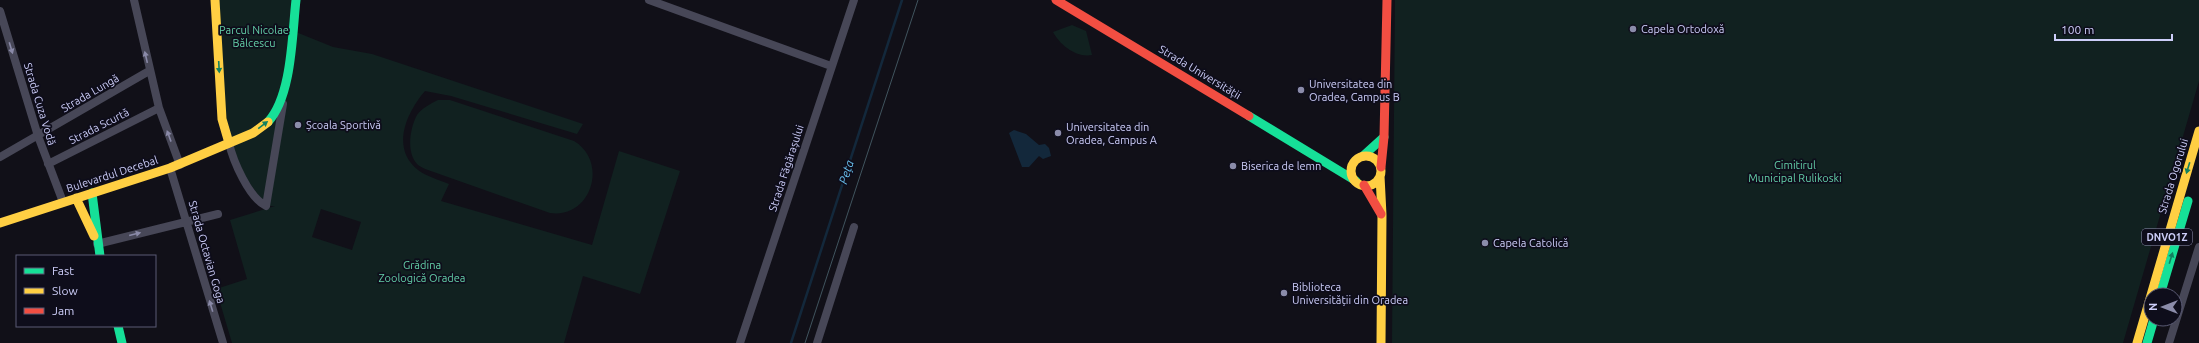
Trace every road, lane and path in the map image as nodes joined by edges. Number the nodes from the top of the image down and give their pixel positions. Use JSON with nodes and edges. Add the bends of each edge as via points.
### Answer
{"nodes":[{"id":1,"x":134,"y":0,"type":"edge"},
{"id":2,"x":215,"y":0,"type":"edge"},
{"id":3,"x":296,"y":0,"type":"edge"},
{"id":4,"x":649,"y":0,"type":"edge"},
{"id":5,"x":854,"y":0,"type":"edge"},
{"id":6,"x":1056,"y":0,"type":"edge"},
{"id":7,"x":1387,"y":0,"type":"edge"},
{"id":8,"x":0,"y":11,"type":"edge"},
{"id":9,"x":831,"y":66,"type":"junction"},
{"id":10,"x":149,"y":71,"type":"junction"},
{"id":11,"x":284,"y":92,"type":"junction"},
{"id":12,"x":159,"y":108,"type":"junction"},
{"id":13,"x":2199,"y":131,"type":"edge"},
{"id":14,"x":38,"y":136,"type":"junction"},
{"id":15,"x":1384,"y":137,"type":"junction"},
{"id":16,"x":229,"y":143,"type":"junction"},
{"id":17,"x":1363,"y":156,"type":"junction"},
{"id":18,"x":0,"y":157,"type":"edge"},
{"id":19,"x":1354,"y":162,"type":"junction"},
{"id":20,"x":48,"y":164,"type":"junction"},
{"id":21,"x":180,"y":164,"type":"junction"},
{"id":22,"x":2199,"y":164,"type":"edge"},
{"id":23,"x":1331,"y":167,"type":"junction"},
{"id":24,"x":170,"y":168,"type":"junction"},
{"id":25,"x":1381,"y":172,"type":"junction"},
{"id":26,"x":1360,"y":183,"type":"junction"},
{"id":27,"x":92,"y":193,"type":"junction"},
{"id":28,"x":76,"y":198,"type":"junction"},
{"id":29,"x":63,"y":202,"type":"junction"},
{"id":30,"x":218,"y":214,"type":"dead end"},
{"id":31,"x":1382,"y":215,"type":"junction"},
{"id":32,"x":187,"y":222,"type":"junction"},
{"id":33,"x":0,"y":223,"type":"edge"},
{"id":34,"x":854,"y":227,"type":"dead end"},
{"id":35,"x":97,"y":244,"type":"junction"},
{"id":36,"x":2199,"y":247,"type":"edge"},
{"id":37,"x":100,"y":255,"type":"edge"},
{"id":38,"x":2162,"y":287,"type":"edge"},
{"id":39,"x":118,"y":327,"type":"edge"},
{"id":40,"x":2152,"y":327,"type":"edge"},
{"id":41,"x":122,"y":343,"type":"edge"},
{"id":42,"x":223,"y":343,"type":"edge"},
{"id":43,"x":740,"y":343,"type":"edge"},
{"id":44,"x":817,"y":343,"type":"edge"},
{"id":45,"x":1381,"y":343,"type":"edge"},
{"id":46,"x":2137,"y":343,"type":"edge"},
{"id":47,"x":2147,"y":343,"type":"edge"},
{"id":48,"x":2169,"y":343,"type":"edge"}],
"edges":[{"from":10,"to":1,"type":"street","one_way":true},
{"from":2,"to":16,"type":"main road","one_way":true,"via":[[222,119]]},
{"from":3,"to":11,"type":"main road","name":"Bulevardul Decebal"},
{"from":4,"to":9,"type":"street"},
{"from":5,"to":9,"type":"street","name":"Strada Făgărașului"},
{"from":6,"to":23,"type":"main road","name":"Strada Universității"},
{"from":7,"to":15,"type":"main road"},
{"from":8,"to":14,"type":"street","name":"Strada Cuza Vodă","one_way":true},
{"from":9,"to":43,"type":"street","name":"Strada Făgărașului"},
{"from":10,"to":12,"type":"street"},
{"from":10,"to":14,"type":"street","name":"Strada Lungă"},
{"from":16,"to":11,"type":"main road","name":"Bulevardul Decebal","one_way":true,"via":[[253,133],[269,121],[278,108]]},
{"from":11,"to":16,"type":"street","via":[[266,206],[256,200],[233,160]]},
{"from":12,"to":20,"type":"street","name":"Strada Scurtă"},
{"from":21,"to":12,"type":"street","one_way":true},
{"from":13,"to":46,"type":"main road","name":"Strada Ogorului","number":"DNVO1Z","one_way":true},
{"from":14,"to":18,"type":"street","name":"Strada Lungă"},
{"from":14,"to":20,"type":"street","name":"Strada Cuza Vodă"},
{"from":15,"to":17,"type":"main road"},
{"from":15,"to":25,"type":"main road"},
{"from":16,"to":21,"type":"main road","name":"Bulevardul Decebal"},
{"from":17,"to":19,"type":"main road"},
{"from":17,"to":25,"type":"main road","via":[[1372,157],[1379,162]]},
{"from":19,"to":23,"type":"main road"},
{"from":19,"to":26,"type":"main road","via":[[1352,172]]},
{"from":20,"to":29,"type":"street","name":"Strada Cuza Vodă"},
{"from":21,"to":24,"type":"main road","name":"Bulevardul Decebal"},
{"from":38,"to":22,"type":"main road","name":"Strada Ogorului","number":"DNVO1Z","one_way":true},
{"from":23,"to":26,"type":"main road","name":"Strada Universității"},
{"from":24,"to":27,"type":"main road","name":"Bulevardul Decebal"},
{"from":24,"to":32,"type":"street","name":"Strada Octavian Goga"},
{"from":25,"to":26,"type":"main road","via":[[1374,184]]},
{"from":25,"to":31,"type":"main road"},
{"from":26,"to":31,"type":"main road","name":"Strada Universității"},
{"from":27,"to":28,"type":"main road","name":"Bulevardul Decebal"},
{"from":27,"to":35,"type":"main road"},
{"from":28,"to":29,"type":"main road","name":"Bulevardul Decebal"},
{"from":28,"to":35,"type":"main road"},
{"from":29,"to":33,"type":"main road","name":"Bulevardul Decebal"},
{"from":30,"to":32,"type":"street"},
{"from":31,"to":45,"type":"main road"},
{"from":35,"to":32,"type":"street","one_way":true},
{"from":42,"to":32,"type":"street","name":"Strada Octavian Goga","one_way":true},
{"from":34,"to":44,"type":"street"},
{"from":35,"to":37,"type":"main road"},
{"from":36,"to":48,"type":"street"},
{"from":39,"to":41,"type":"main road"},
{"from":40,"to":47,"type":"main road"}]}
